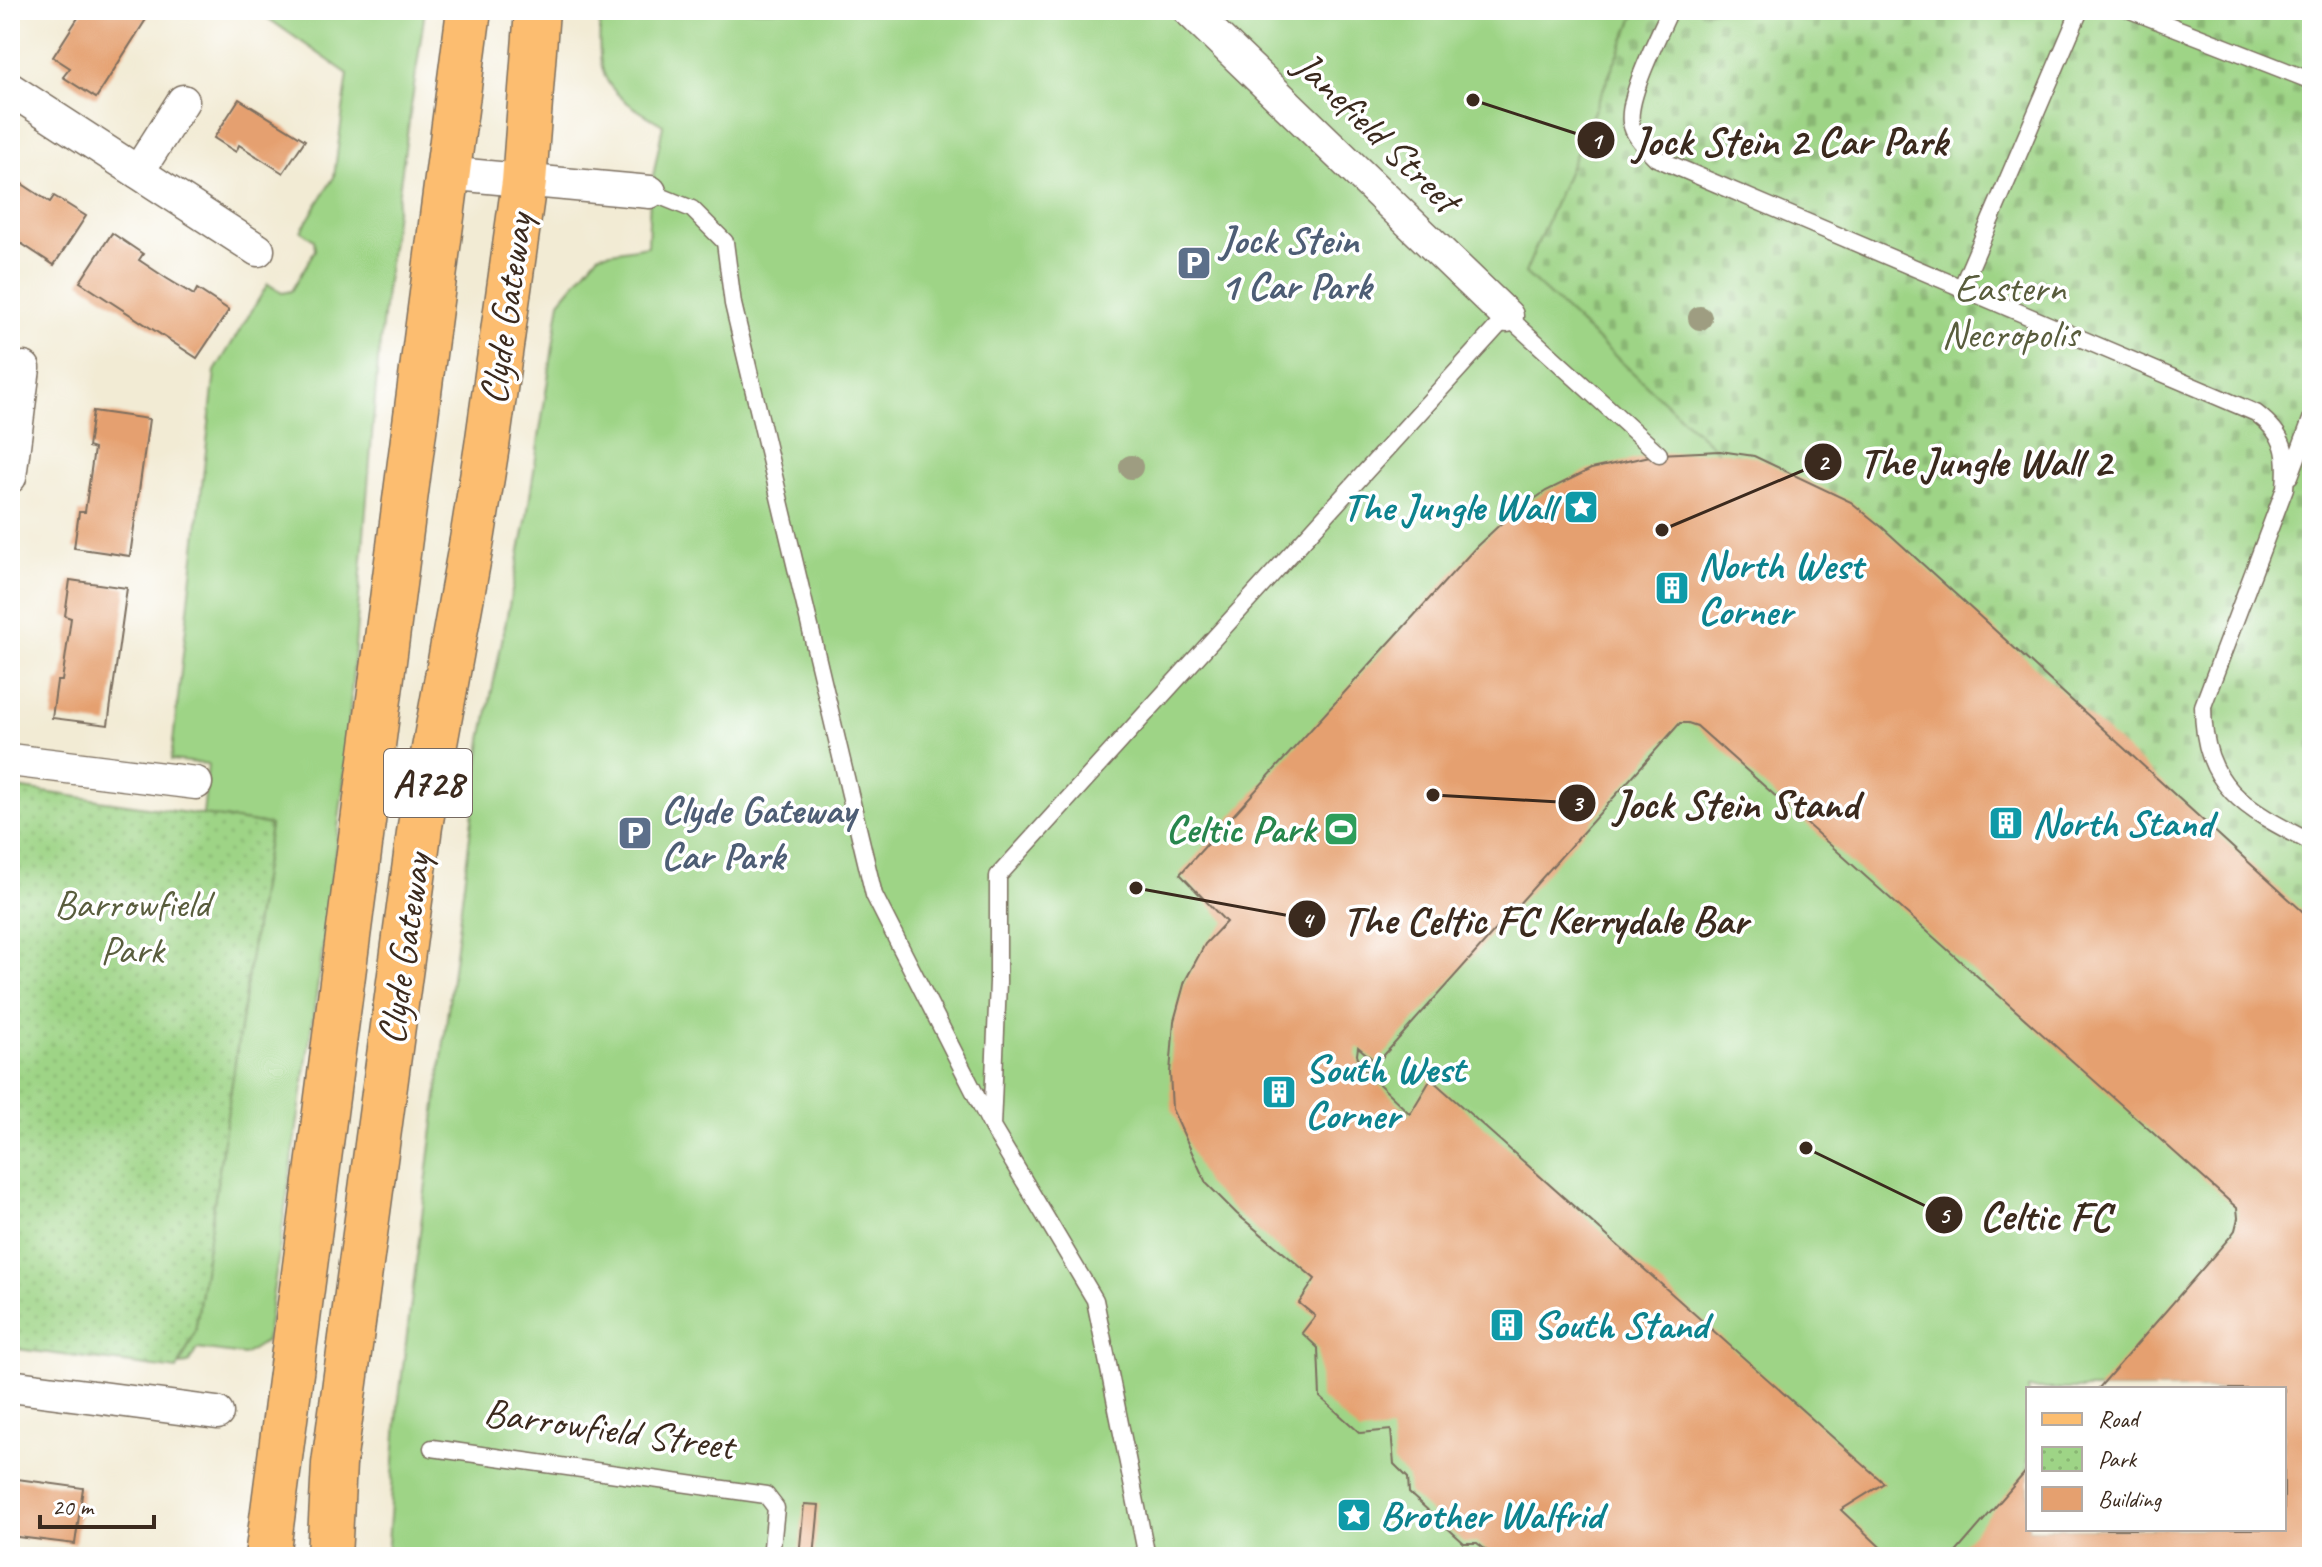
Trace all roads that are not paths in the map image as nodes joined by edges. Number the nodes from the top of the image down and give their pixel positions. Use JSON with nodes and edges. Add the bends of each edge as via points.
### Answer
{"nodes":[{"id":1,"x":469,"y":10,"type":"edge"},
{"id":2,"x":537,"y":10,"type":"edge"},
{"id":3,"x":1189,"y":10,"type":"edge"},
{"id":4,"x":1670,"y":10,"type":"edge"},
{"id":5,"x":2080,"y":10,"type":"edge"},
{"id":6,"x":2130,"y":10,"type":"edge"},
{"id":7,"x":2312,"y":81,"type":"edge"},
{"id":8,"x":10,"y":89,"type":"edge"},
{"id":9,"x":183,"y":101,"type":"dead end"},
{"id":10,"x":138,"y":172,"type":"junction"},
{"id":11,"x":445,"y":173,"type":"junction"},
{"id":12,"x":524,"y":182,"type":"junction"},
{"id":13,"x":650,"y":192,"type":"joint"},
{"id":14,"x":258,"y":250,"type":"dead end"},
{"id":15,"x":1961,"y":289,"type":"junction"},
{"id":16,"x":1507,"y":316,"type":"junction"},
{"id":17,"x":24,"y":368,"type":"dead end"},
{"id":18,"x":2312,"y":417,"type":"edge"},
{"id":19,"x":1659,"y":454,"type":"dead end"},
{"id":20,"x":10,"y":477,"type":"edge"},
{"id":21,"x":2285,"y":488,"type":"junction"},
{"id":22,"x":10,"y":760,"type":"edge"},
{"id":23,"x":196,"y":783,"type":"dead end"},
{"id":24,"x":2312,"y":843,"type":"edge"},
{"id":25,"x":992,"y":1127,"type":"junction"},
{"id":26,"x":10,"y":1386,"type":"edge"},
{"id":27,"x":217,"y":1413,"type":"dead end"},
{"id":28,"x":432,"y":1448,"type":"dead end"},
{"id":29,"x":267,"y":1557,"type":"edge"},
{"id":30,"x":329,"y":1557,"type":"edge"},
{"id":31,"x":771,"y":1557,"type":"edge"},
{"id":32,"x":1147,"y":1557,"type":"edge"}],
"edges":[{"from":1,"to":11,"type":"main road","name":"Clyde Gateway","number":"A728"},
{"from":2,"to":12,"type":"main road","name":"Clyde Gateway","number":"A728"},
{"from":3,"to":16,"type":"street","name":"Janefield Street"},
{"from":4,"to":15,"type":"lane","via":[[1636,90],[1631,122],[1656,158]]},
{"from":5,"to":15,"type":"lane"},
{"from":6,"to":7,"type":"lane"},
{"from":8,"to":10,"type":"street"},
{"from":9,"to":10,"type":"street"},
{"from":10,"to":14,"type":"street"},
{"from":11,"to":12,"type":"street"},
{"from":11,"to":29,"type":"main road","name":"Clyde Gateway","number":"A728"},
{"from":12,"to":13,"type":"street"},
{"from":12,"to":30,"type":"main road","name":"Clyde Gateway","number":"A728","via":[[472,540],[420,826],[334,1464]]},
{"from":13,"to":25,"type":"lane","via":[[692,209],[725,242],[733,304],[874,895]]},
{"from":15,"to":21,"type":"lane","via":[[2256,413],[2273,426],[2283,444],[2288,460]]},
{"from":16,"to":19,"type":"lane"},
{"from":16,"to":25,"type":"lane","via":[[998,876]]},
{"from":17,"to":20,"type":"street"},
{"from":18,"to":21,"type":"lane"},
{"from":21,"to":24,"type":"lane","via":[[2203,706],[2203,732],[2208,756],[2237,797]]},
{"from":22,"to":23,"type":"street"},
{"from":25,"to":32,"type":"lane","via":[[1095,1300]]},
{"from":26,"to":27,"type":"street"},
{"from":28,"to":31,"type":"lane","name":"Barrowfield Street","via":[[755,1492],[772,1500],[776,1517]]}]}
